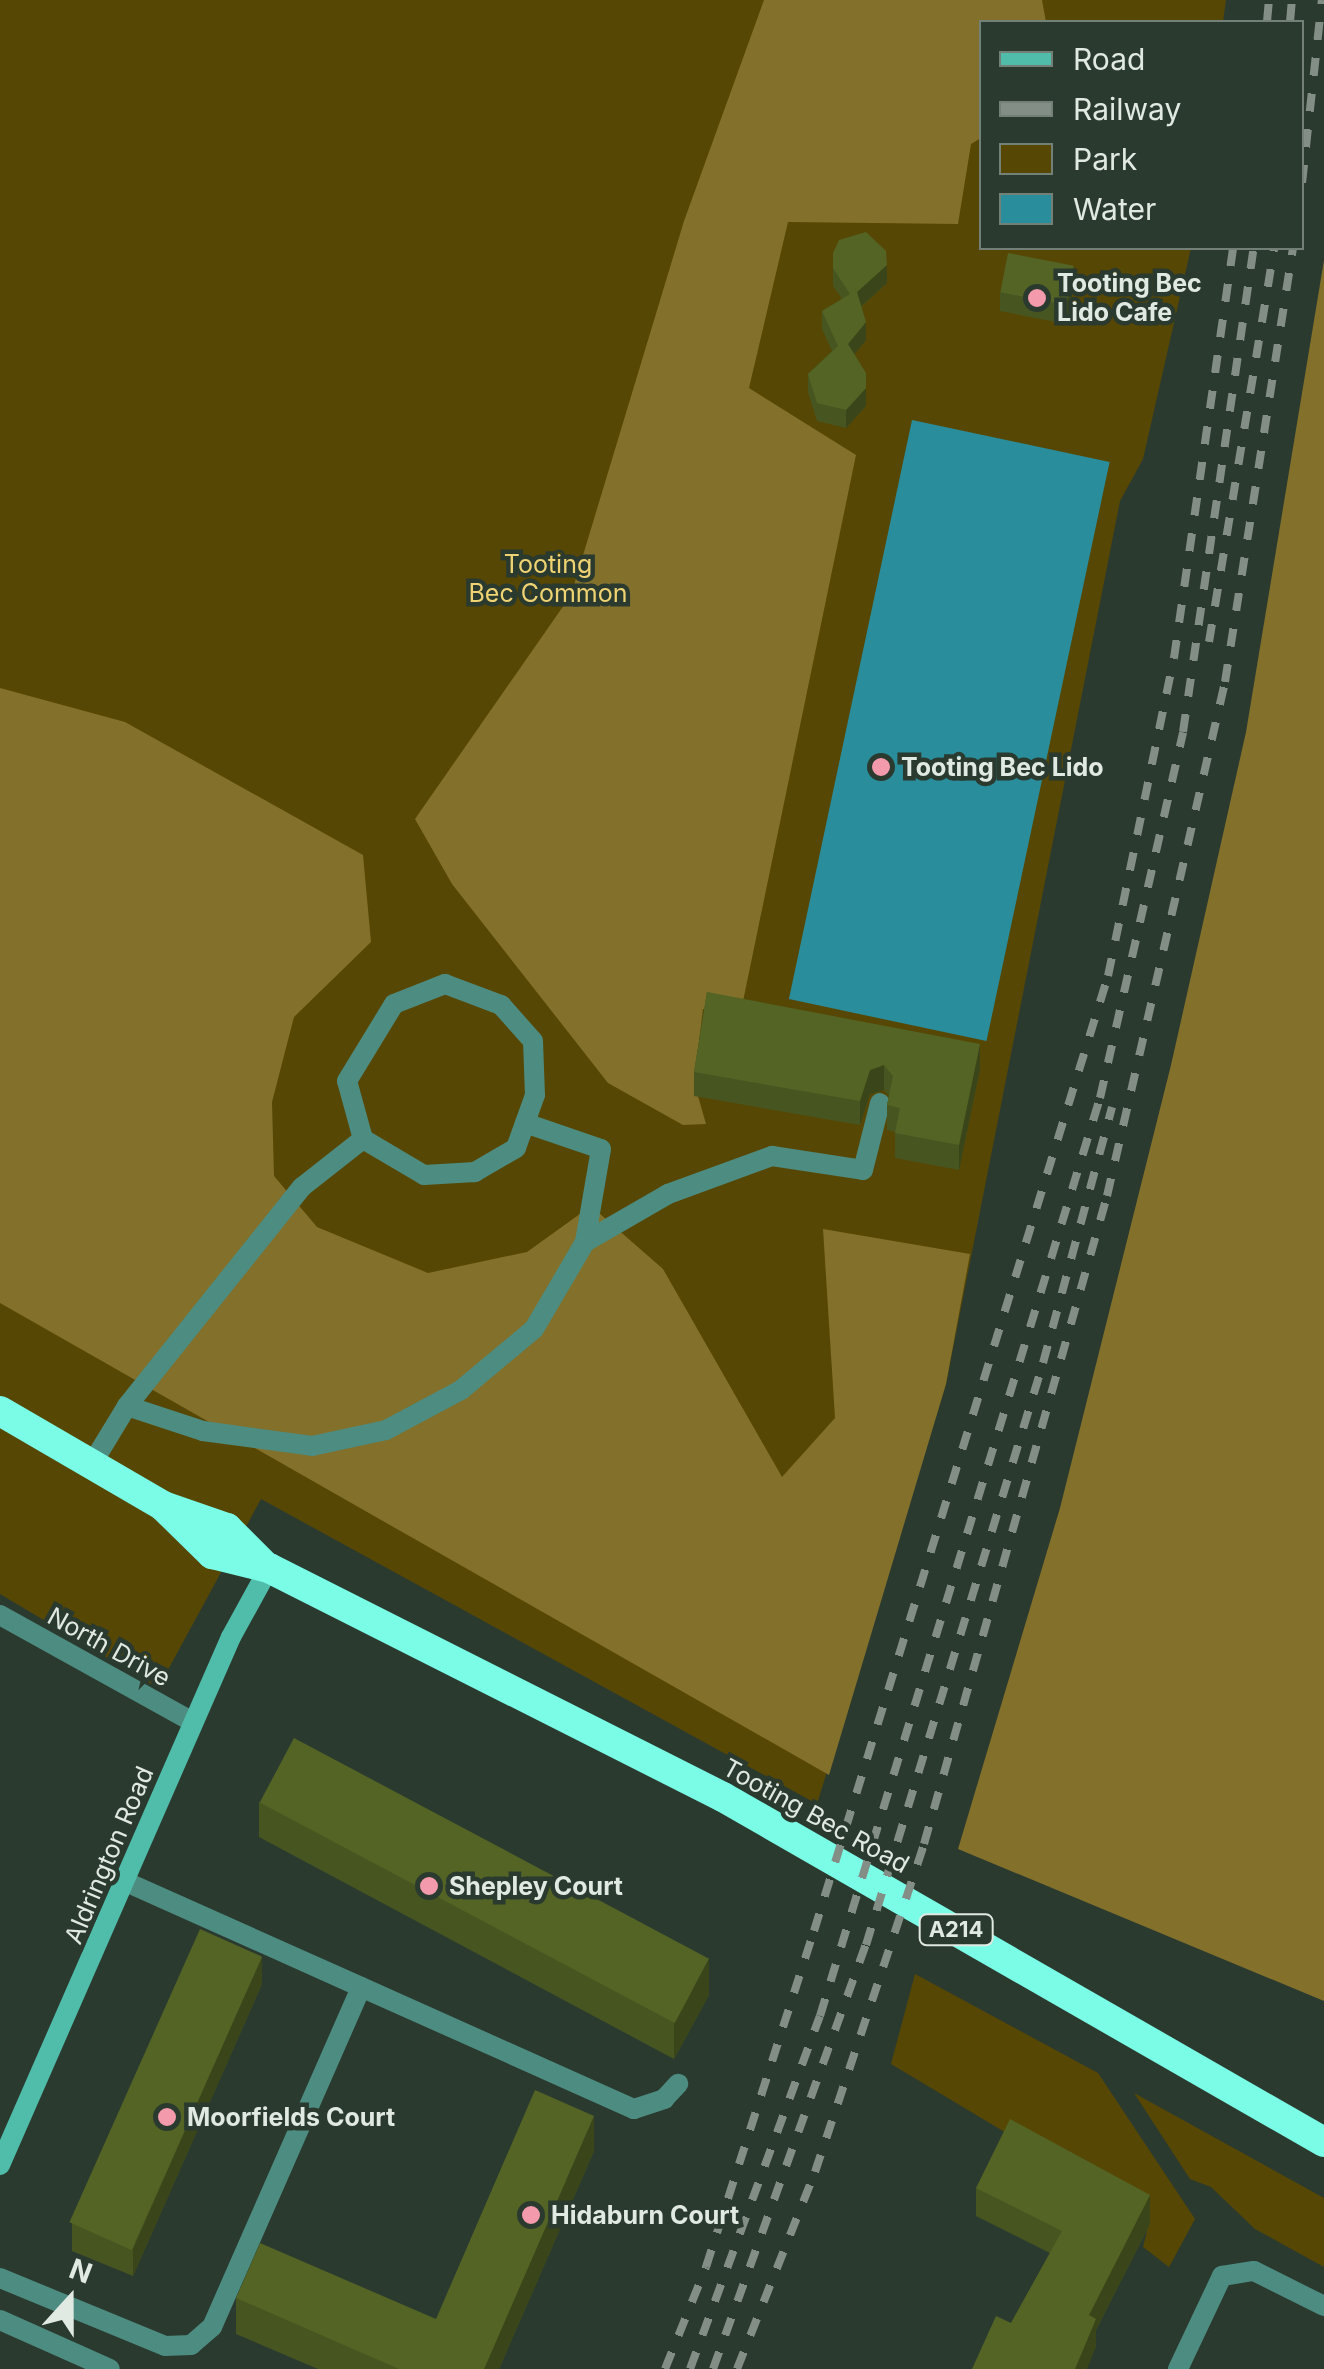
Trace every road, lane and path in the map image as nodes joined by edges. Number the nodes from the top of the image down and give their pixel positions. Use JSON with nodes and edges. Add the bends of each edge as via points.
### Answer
{"nodes":[{"id":1,"x":880,"y":1103,"type":"dead end"},
{"id":2,"x":525,"y":1123,"type":"junction"},
{"id":3,"x":363,"y":1139,"type":"junction"},
{"id":4,"x":584,"y":1242,"type":"junction"},
{"id":5,"x":127,"y":1406,"type":"junction"},
{"id":6,"x":0,"y":1411,"type":"edge"},
{"id":7,"x":93,"y":1462,"type":"junction"},
{"id":8,"x":268,"y":1567,"type":"junction"},
{"id":9,"x":0,"y":1615,"type":"edge"},
{"id":10,"x":193,"y":1722,"type":"junction"},
{"id":11,"x":126,"y":1882,"type":"junction"},
{"id":12,"x":361,"y":1988,"type":"junction"},
{"id":13,"x":678,"y":2084,"type":"dead end"},
{"id":14,"x":1324,"y":2142,"type":"edge"},
{"id":15,"x":0,"y":2165,"type":"edge"},
{"id":16,"x":0,"y":2278,"type":"edge"},
{"id":17,"x":1324,"y":2306,"type":"edge"},
{"id":18,"x":0,"y":2320,"type":"edge"},
{"id":19,"x":110,"y":2369,"type":"edge"},
{"id":20,"x":1178,"y":2369,"type":"edge"}],
"edges":[{"from":1,"to":4,"type":"street","via":[[863,1170],[772,1156],[668,1194]]},
{"from":2,"to":3,"type":"street","via":[[516,1148],[475,1172],[424,1175]]},
{"from":2,"to":3,"type":"street","via":[[534,1095],[533,1041],[501,1005],[446,984],[394,1004],[347,1081]]},
{"from":2,"to":4,"type":"street","via":[[600,1149]]},
{"from":3,"to":5,"type":"street","via":[[302,1187]]},
{"from":4,"to":5,"type":"street","via":[[534,1329],[461,1390],[386,1430],[312,1446],[203,1432]]},
{"from":5,"to":7,"type":"street"},
{"from":6,"to":7,"type":"highway","name":"Tooting Bec Road","number":"A214"},
{"from":7,"to":8,"type":"highway","name":"Tooting Bec Road","number":"A214","via":[[164,1506],[212,1554]]},
{"from":8,"to":10,"type":"street","name":"Aldrington Road"},
{"from":8,"to":14,"type":"highway","name":"Tooting Bec Road","number":"A214","via":[[723,1796]]},
{"from":9,"to":10,"type":"street","name":"North Drive"},
{"from":10,"to":11,"type":"street","name":"Aldrington Road"},
{"from":11,"to":12,"type":"street"},
{"from":11,"to":15,"type":"street","name":"Aldrington Road"},
{"from":12,"to":13,"type":"street","via":[[634,2109],[664,2099]]},
{"from":12,"to":16,"type":"street","via":[[212,2328],[191,2345],[165,2346]]},
{"from":17,"to":20,"type":"street","via":[[1254,2271],[1222,2276]]},
{"from":18,"to":19,"type":"street"}]}
